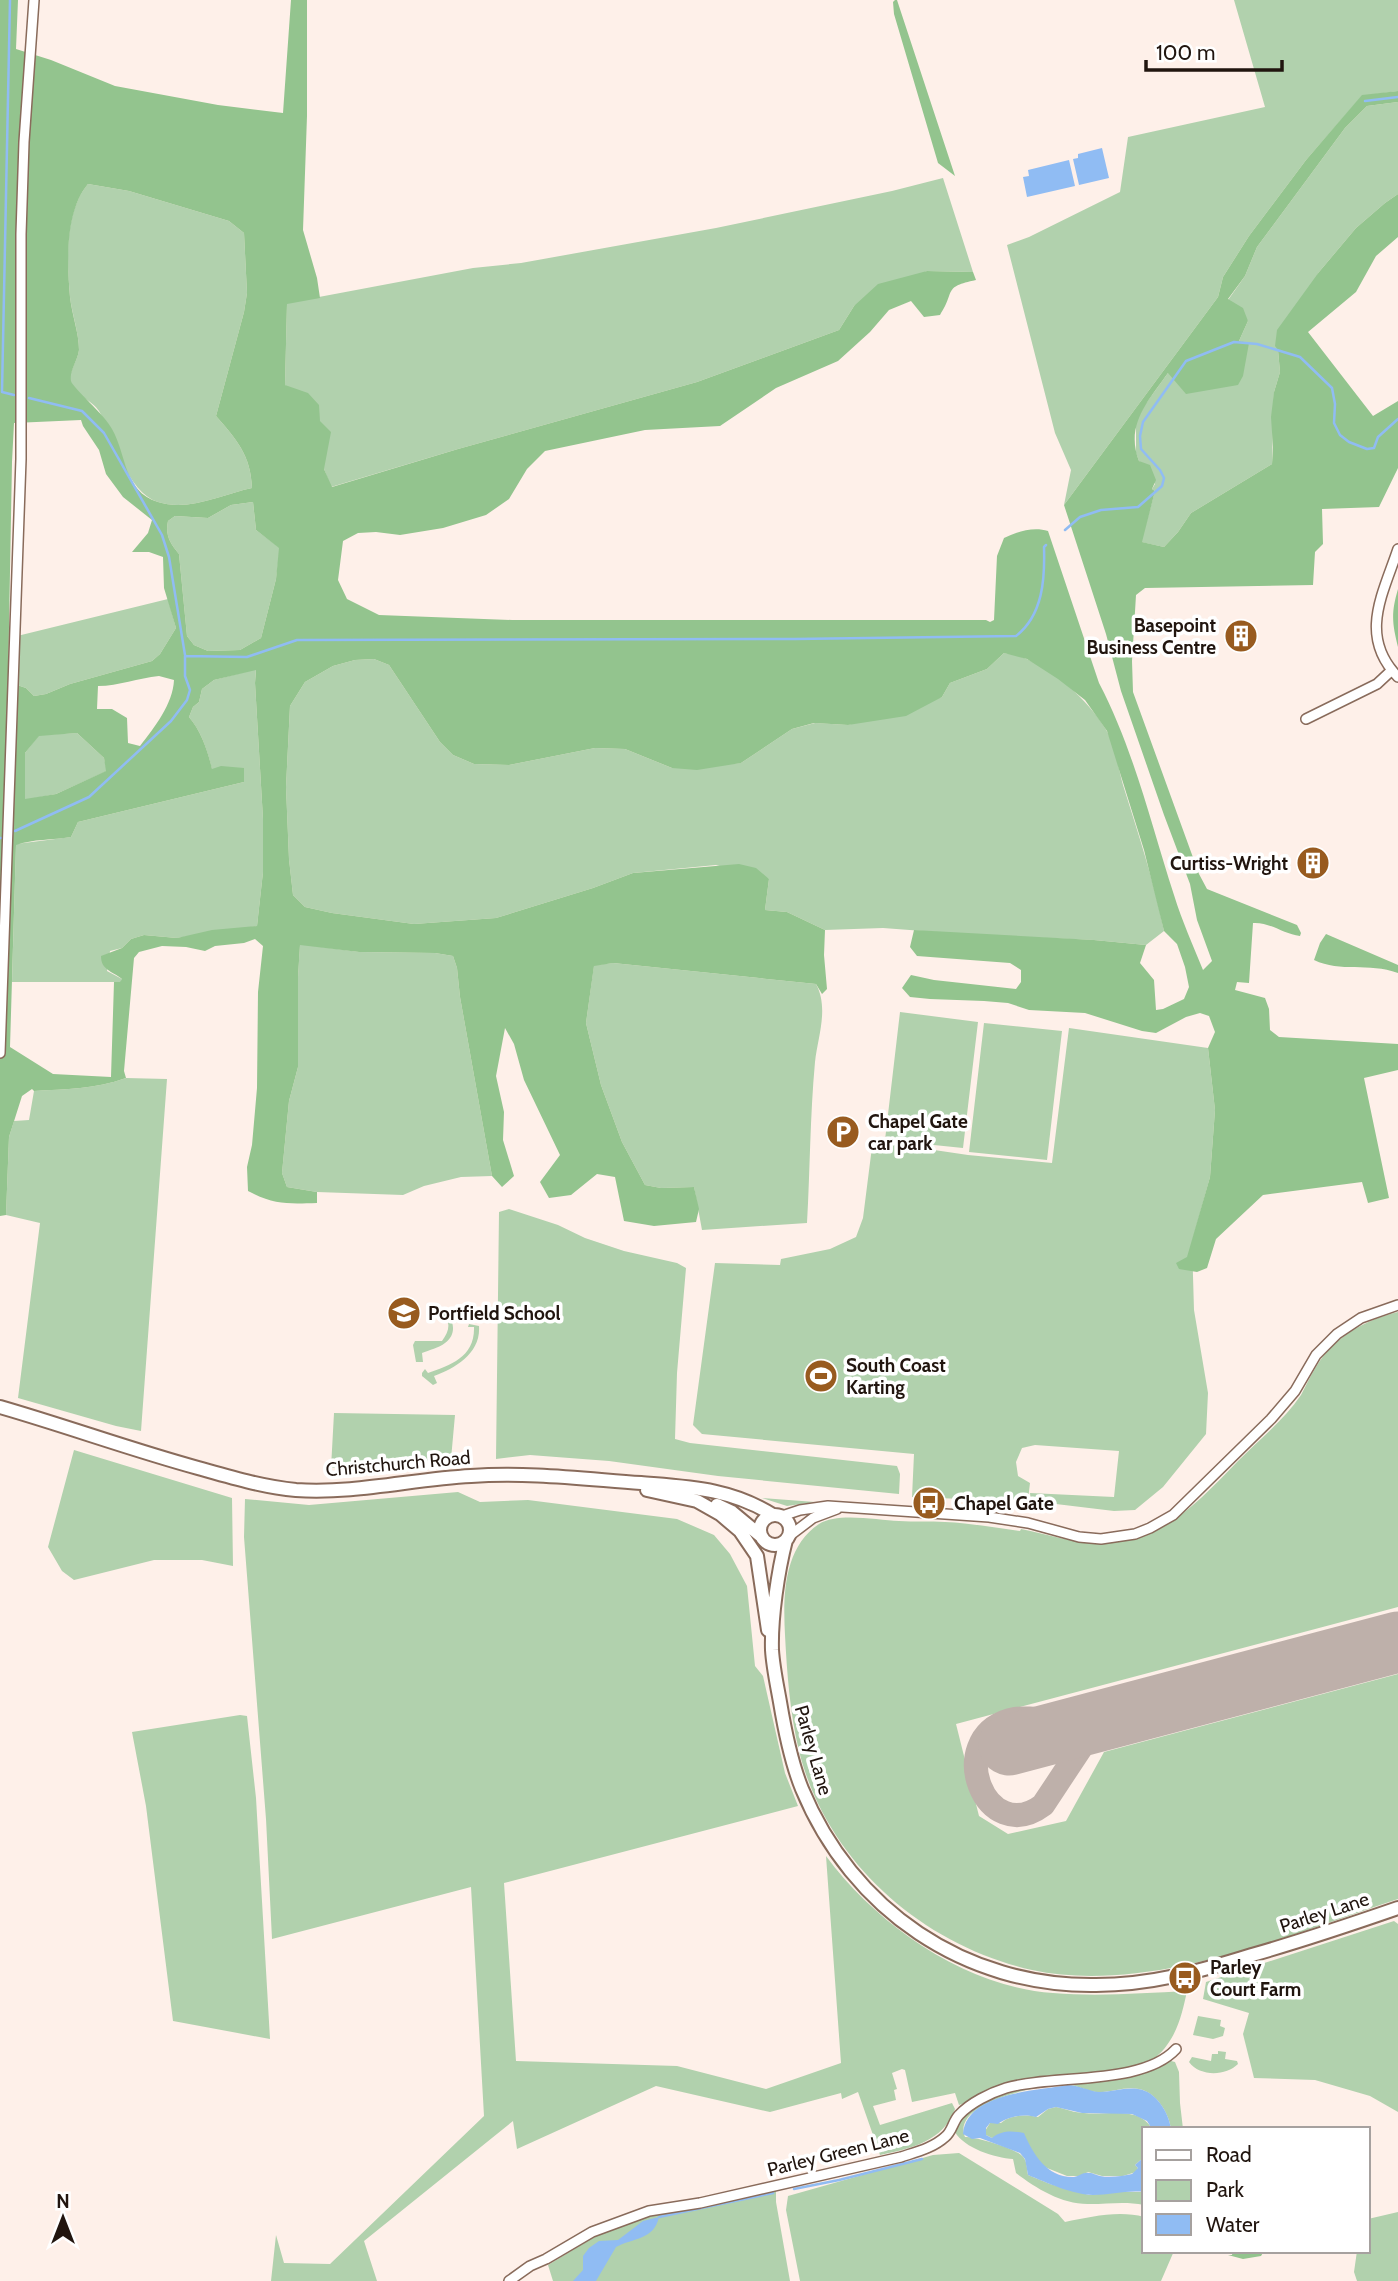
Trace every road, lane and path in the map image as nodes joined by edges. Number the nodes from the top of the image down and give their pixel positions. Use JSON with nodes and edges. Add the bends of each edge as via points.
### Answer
{"nodes":[{"id":1,"x":34,"y":0,"type":"edge"},
{"id":2,"x":1398,"y":549,"type":"edge"},
{"id":3,"x":1395,"y":673,"type":"edge"},
{"id":4,"x":1306,"y":719,"type":"dead end"},
{"id":5,"x":0,"y":1054,"type":"edge"},
{"id":6,"x":1398,"y":1305,"type":"edge"},
{"id":7,"x":0,"y":1407,"type":"edge"},
{"id":8,"x":623,"y":1482,"type":"junction"},
{"id":9,"x":643,"y":1483,"type":"junction"},
{"id":10,"x":842,"y":1507,"type":"junction"},
{"id":11,"x":778,"y":1516,"type":"junction"},
{"id":12,"x":763,"y":1538,"type":"junction"},
{"id":13,"x":787,"y":1538,"type":"junction"},
{"id":14,"x":773,"y":1624,"type":"junction"},
{"id":15,"x":772,"y":1651,"type":"junction"},
{"id":16,"x":1398,"y":1909,"type":"edge"},
{"id":17,"x":1176,"y":2049,"type":"dead end"},
{"id":18,"x":509,"y":2281,"type":"edge"}],
"edges":[{"from":1,"to":5,"type":"street","via":[[21,234],[21,472]]},
{"from":2,"to":3,"type":"street","via":[[1379,601],[1376,640]]},
{"from":3,"to":4,"type":"street"},
{"from":6,"to":10,"type":"street","via":[[1361,1318],[1337,1334],[1271,1419],[1173,1515],[1150,1528],[1101,1539],[989,1517]]},
{"from":7,"to":8,"type":"main road","name":"Christchurch Road","via":[[220,1474],[297,1490],[347,1490],[494,1475]]},
{"from":8,"to":9,"type":"main road","name":"Christchurch Road"},
{"from":8,"to":15,"type":"main road","via":[[697,1501],[740,1531],[760,1567]]},
{"from":9,"to":11,"type":"main road","name":"Christchurch Road","via":[[705,1488]]},
{"from":9,"to":12,"type":"main road","name":"Christchurch Road","via":[[706,1498]]},
{"from":10,"to":11,"type":"street","via":[[818,1506]]},
{"from":10,"to":13,"type":"street","via":[[813,1518]]},
{"from":11,"to":12,"type":"main road","via":[[762,1523]]},
{"from":11,"to":13,"type":"main road","via":[[789,1524]]},
{"from":12,"to":13,"type":"main road","via":[[773,1544]]},
{"from":12,"to":14,"type":"main road","name":"Parley Lane"},
{"from":13,"to":14,"type":"main road","name":"Parley Lane"},
{"from":14,"to":15,"type":"main road","name":"Parley Lane"},
{"from":15,"to":16,"type":"main road","name":"Parley Lane","via":[[792,1757],[801,1787],[829,1842],[862,1885],[899,1920],[971,1961],[1003,1973],[1062,1984],[1130,1984],[1197,1972]]},
{"from":17,"to":18,"type":"street","name":"Parley Green Lane","via":[[1144,2068],[1005,2088],[958,2115],[947,2136],[901,2157],[649,2211],[592,2232]]}]}
